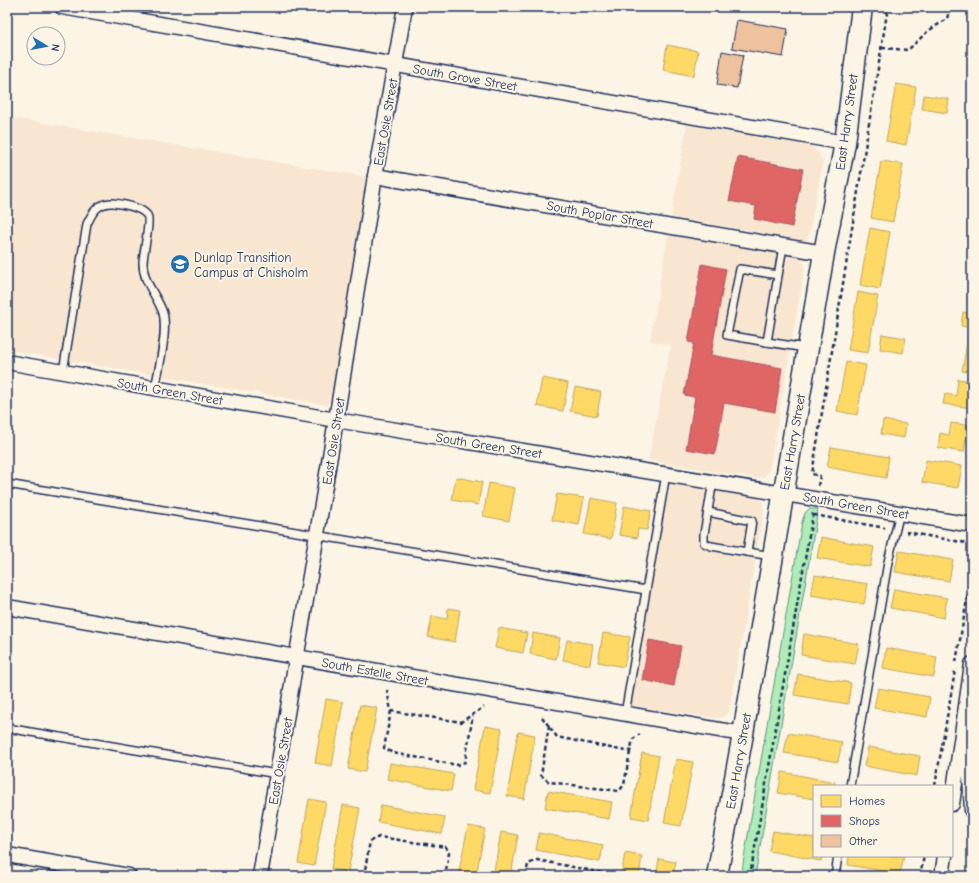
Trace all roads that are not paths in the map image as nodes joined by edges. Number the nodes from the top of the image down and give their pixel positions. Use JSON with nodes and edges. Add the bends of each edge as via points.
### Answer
{"nodes":[{"id":1,"x":62,"y":7,"type":"edge"},
{"id":2,"x":405,"y":7,"type":"edge"},
{"id":3,"x":862,"y":7,"type":"edge"},
{"id":4,"x":396,"y":65,"type":"junction"},
{"id":5,"x":845,"y":143,"type":"junction"},
{"id":6,"x":375,"y":176,"type":"junction"},
{"id":7,"x":783,"y":246,"type":"junction"},
{"id":8,"x":824,"y":253,"type":"junction"},
{"id":9,"x":778,"y":274,"type":"junction"},
{"id":10,"x":767,"y":342,"type":"junction"},
{"id":11,"x":808,"y":349,"type":"junction"},
{"id":12,"x":7,"y":362,"type":"edge"},
{"id":13,"x":62,"y":372,"type":"junction"},
{"id":14,"x":155,"y":388,"type":"junction"},
{"id":15,"x":336,"y":420,"type":"junction"},
{"id":16,"x":666,"y":474,"type":"junction"},
{"id":17,"x":713,"y":481,"type":"junction"},
{"id":18,"x":7,"y":484,"type":"edge"},
{"id":19,"x":784,"y":493,"type":"junction"},
{"id":20,"x":708,"y":512,"type":"junction"},
{"id":21,"x":900,"y":512,"type":"junction"},
{"id":22,"x":972,"y":525,"type":"edge"},
{"id":23,"x":317,"y":536,"type":"junction"},
{"id":24,"x":747,"y":552,"type":"junction"},
{"id":25,"x":773,"y":556,"type":"junction"},
{"id":26,"x":646,"y":590,"type":"junction"},
{"id":27,"x":7,"y":607,"type":"edge"},
{"id":28,"x":297,"y":657,"type":"junction"},
{"id":29,"x":972,"y":664,"type":"edge"},
{"id":30,"x":970,"y":683,"type":"edge"},
{"id":31,"x":625,"y":714,"type":"junction"},
{"id":32,"x":7,"y":728,"type":"edge"},
{"id":33,"x":743,"y":734,"type":"junction"},
{"id":34,"x":277,"y":774,"type":"junction"},
{"id":35,"x":850,"y":785,"type":"edge"},
{"id":36,"x":953,"y":797,"type":"edge"},
{"id":37,"x":972,"y":811,"type":"edge"},
{"id":38,"x":7,"y":855,"type":"edge"},
{"id":39,"x":838,"y":857,"type":"edge"},
{"id":40,"x":945,"y":857,"type":"edge"},
{"id":41,"x":129,"y":876,"type":"edge"},
{"id":42,"x":260,"y":876,"type":"edge"},
{"id":43,"x":717,"y":876,"type":"edge"},
{"id":44,"x":835,"y":876,"type":"edge"},
{"id":45,"x":942,"y":876,"type":"edge"}],
"edges":[{"from":1,"to":4,"type":"street","name":"South Grove Street"},
{"from":2,"to":4,"type":"street","name":"East Osie Street"},
{"from":3,"to":5,"type":"main road","name":"East Harry Street"},
{"from":4,"to":5,"type":"street","name":"South Grove Street"},
{"from":4,"to":6,"type":"street","name":"East Osie Street"},
{"from":5,"to":8,"type":"main road","name":"East Harry Street"},
{"from":6,"to":7,"type":"street","name":"South Poplar Street"},
{"from":6,"to":15,"type":"street","name":"East Osie Street"},
{"from":7,"to":8,"type":"street","name":"South Poplar Street"},
{"from":7,"to":9,"type":"lane"},
{"from":8,"to":11,"type":"main road","name":"East Harry Street"},
{"from":9,"to":10,"type":"lane"},
{"from":9,"to":10,"type":"lane","via":[[740,269],[727,335]]},
{"from":10,"to":11,"type":"lane"},
{"from":11,"to":19,"type":"main road","name":"East Harry Street"},
{"from":12,"to":13,"type":"street","name":"South Green Street"},
{"from":13,"to":14,"type":"street","name":"South Green Street"},
{"from":13,"to":14,"type":"lane","via":[[87,224],[97,207],[113,203],[139,210],[147,215],[149,222],[143,253],[143,270],[163,314],[165,326]]},
{"from":14,"to":15,"type":"street","name":"South Green Street"},
{"from":15,"to":16,"type":"street","name":"South Green Street"},
{"from":15,"to":23,"type":"street","name":"East Osie Street"},
{"from":16,"to":17,"type":"street","name":"South Green Street"},
{"from":16,"to":26,"type":"lane"},
{"from":17,"to":19,"type":"street","name":"South Green Street"},
{"from":17,"to":20,"type":"lane"},
{"from":18,"to":23,"type":"lane"},
{"from":19,"to":21,"type":"street","name":"South Green Street"},
{"from":19,"to":25,"type":"main road","name":"East Harry Street"},
{"from":20,"to":24,"type":"lane","via":[[704,543]]},
{"from":20,"to":24,"type":"lane","via":[[752,521]]},
{"from":21,"to":22,"type":"street","name":"South Green Street"},
{"from":21,"to":35,"type":"lane","via":[[888,562]]},
{"from":23,"to":26,"type":"lane"},
{"from":23,"to":28,"type":"street","name":"East Osie Street"},
{"from":24,"to":25,"type":"lane"},
{"from":25,"to":33,"type":"main road","name":"East Harry Street"},
{"from":26,"to":31,"type":"lane"},
{"from":27,"to":28,"type":"street","name":"South Estelle Street"},
{"from":28,"to":31,"type":"street","name":"South Estelle Street"},
{"from":28,"to":34,"type":"street","name":"East Osie Street"},
{"from":29,"to":30,"type":"street"},
{"from":30,"to":36,"type":"street"},
{"from":30,"to":37,"type":"street","via":[[968,755]]},
{"from":31,"to":33,"type":"street","name":"South Estelle Street"},
{"from":32,"to":34,"type":"lane"},
{"from":33,"to":43,"type":"main road","name":"East Harry Street"},
{"from":34,"to":42,"type":"street","name":"East Osie Street"},
{"from":38,"to":41,"type":"street"},
{"from":39,"to":44,"type":"lane"},
{"from":40,"to":45,"type":"street"}]}
